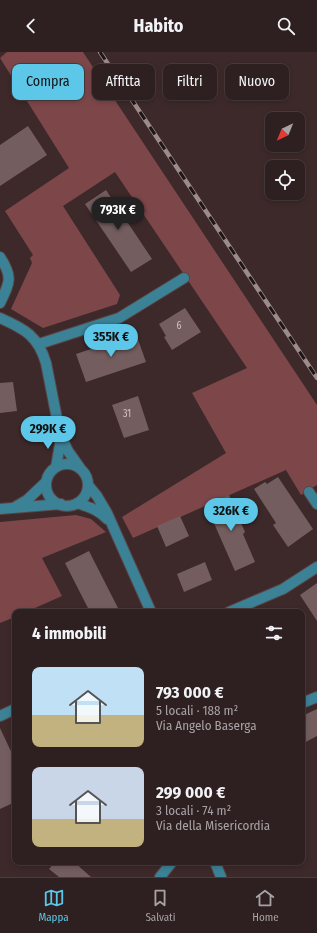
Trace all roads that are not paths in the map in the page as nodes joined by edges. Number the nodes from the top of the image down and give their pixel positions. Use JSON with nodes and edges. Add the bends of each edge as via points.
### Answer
{"nodes":[{"id":1,"x":0,"y":256,"type":"edge"},
{"id":2,"x":184,"y":278,"type":"dead end"},
{"id":3,"x":0,"y":303,"type":"edge"},
{"id":4,"x":0,"y":318,"type":"edge"},
{"id":5,"x":38,"y":344,"type":"junction"},
{"id":6,"x":60,"y":434,"type":"junction"},
{"id":7,"x":56,"y":467,"type":"junction"},
{"id":8,"x":80,"y":468,"type":"junction"},
{"id":9,"x":46,"y":482,"type":"junction"},
{"id":10,"x":88,"y":485,"type":"junction"},
{"id":11,"x":309,"y":492,"type":"dead end"},
{"id":12,"x":77,"y":503,"type":"junction"},
{"id":13,"x":61,"y":504,"type":"junction"},
{"id":14,"x":317,"y":504,"type":"edge"},
{"id":15,"x":11,"y":508,"type":"junction"},
{"id":16,"x":0,"y":509,"type":"edge"},
{"id":17,"x":112,"y":523,"type":"junction"},
{"id":18,"x":317,"y":568,"type":"edge"},
{"id":19,"x":150,"y":609,"type":"edge"},
{"id":20,"x":236,"y":609,"type":"edge"},
{"id":21,"x":317,"y":697,"type":"edge"},
{"id":22,"x":305,"y":702,"type":"edge"},
{"id":23,"x":12,"y":710,"type":"edge"},
{"id":24,"x":0,"y":716,"type":"edge"},
{"id":25,"x":170,"y":865,"type":"edge"},
{"id":26,"x":216,"y":865,"type":"edge"},
{"id":27,"x":160,"y":877,"type":"edge"},
{"id":28,"x":221,"y":877,"type":"edge"}],
"edges":[{"from":1,"to":3,"type":"street","via":[[9,276]]},
{"from":2,"to":5,"type":"street","via":[[119,318]]},
{"from":4,"to":5,"type":"street","via":[[29,333]]},
{"from":5,"to":6,"type":"street","via":[[46,363]]},
{"from":6,"to":7,"type":"street"},
{"from":6,"to":8,"type":"street"},
{"from":7,"to":8,"type":"street","via":[[70,464]]},
{"from":7,"to":9,"type":"street","via":[[48,475]]},
{"from":8,"to":10,"type":"street","via":[[86,475]]},
{"from":9,"to":13,"type":"street","via":[[49,495]]},
{"from":9,"to":15,"type":"street","via":[[27,500]]},
{"from":10,"to":12,"type":"street","via":[[83,499]]},
{"from":10,"to":17,"type":"street"},
{"from":11,"to":14,"type":"street"},
{"from":12,"to":13,"type":"street","via":[[65,506]]},
{"from":12,"to":17,"type":"street","via":[[95,509]]},
{"from":13,"to":15,"type":"street"},
{"from":15,"to":16,"type":"street"},
{"from":17,"to":19,"type":"street"},
{"from":18,"to":20,"type":"street","via":[[283,589]]},
{"from":21,"to":22,"type":"street"},
{"from":23,"to":24,"type":"street"},
{"from":25,"to":27,"type":"street"},
{"from":26,"to":28,"type":"street"}]}
